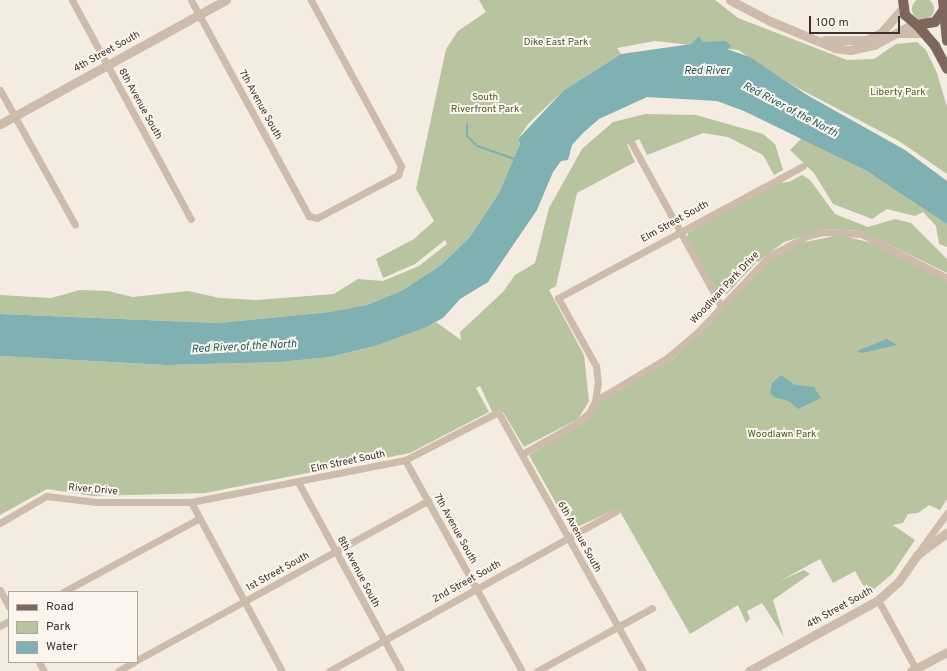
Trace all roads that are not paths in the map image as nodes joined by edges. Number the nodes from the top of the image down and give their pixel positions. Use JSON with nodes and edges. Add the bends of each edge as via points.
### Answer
{"nodes":[{"id":1,"x":72,"y":0,"type":"edge"},
{"id":2,"x":191,"y":0,"type":"edge"},
{"id":3,"x":226,"y":0,"type":"edge"},
{"id":4,"x":311,"y":0,"type":"edge"},
{"id":5,"x":730,"y":0,"type":"edge"},
{"id":6,"x":943,"y":0,"type":"edge"},
{"id":7,"x":903,"y":4,"type":"edge"},
{"id":8,"x":943,"y":11,"type":"junction"},
{"id":9,"x":199,"y":14,"type":"junction"},
{"id":10,"x":915,"y":24,"type":"junction"},
{"id":11,"x":925,"y":33,"type":"junction"},
{"id":12,"x":812,"y":37,"type":"junction"},
{"id":13,"x":887,"y":37,"type":"junction"},
{"id":14,"x":947,"y":41,"type":"edge"},
{"id":15,"x":107,"y":65,"type":"junction"},
{"id":16,"x":947,"y":69,"type":"edge"},
{"id":17,"x":0,"y":90,"type":"edge"},
{"id":18,"x":14,"y":116,"type":"junction"},
{"id":19,"x":0,"y":124,"type":"edge"},
{"id":20,"x":632,"y":144,"type":"dead end"},
{"id":21,"x":803,"y":166,"type":"dead end"},
{"id":22,"x":190,"y":219,"type":"dead end"},
{"id":23,"x":74,"y":225,"type":"dead end"},
{"id":24,"x":680,"y":230,"type":"junction"},
{"id":25,"x":947,"y":278,"type":"edge"},
{"id":26,"x":722,"y":306,"type":"junction"},
{"id":27,"x":595,"y":401,"type":"junction"},
{"id":28,"x":498,"y":412,"type":"joint"},
{"id":29,"x":522,"y":454,"type":"junction"},
{"id":30,"x":405,"y":460,"type":"junction"},
{"id":31,"x":298,"y":482,"type":"junction"},
{"id":32,"x":428,"y":501,"type":"junction"},
{"id":33,"x":191,"y":502,"type":"junction"},
{"id":34,"x":616,"y":512,"type":"dead end"},
{"id":35,"x":947,"y":513,"type":"edge"},
{"id":36,"x":198,"y":519,"type":"junction"},
{"id":37,"x":0,"y":523,"type":"edge"},
{"id":38,"x":947,"y":532,"type":"edge"},
{"id":39,"x":568,"y":538,"type":"junction"},
{"id":40,"x":336,"y":552,"type":"junction"},
{"id":41,"x":917,"y":555,"type":"junction"},
{"id":42,"x":477,"y":589,"type":"junction"},
{"id":43,"x":0,"y":590,"type":"edge"},
{"id":44,"x":65,"y":591,"type":"edge"},
{"id":45,"x":878,"y":600,"type":"junction"},
{"id":46,"x":244,"y":602,"type":"junction"},
{"id":47,"x":8,"y":605,"type":"edge"},
{"id":48,"x":652,"y":608,"type":"dead end"},
{"id":49,"x":618,"y":626,"type":"junction"},
{"id":50,"x":384,"y":641,"type":"junction"},
{"id":51,"x":947,"y":652,"type":"edge"},
{"id":52,"x":138,"y":659,"type":"edge"},
{"id":53,"x":132,"y":663,"type":"edge"},
{"id":54,"x":762,"y":668,"type":"edge"},
{"id":55,"x":915,"y":670,"type":"edge"},
{"id":56,"x":118,"y":671,"type":"edge"},
{"id":57,"x":282,"y":671,"type":"edge"},
{"id":58,"x":329,"y":671,"type":"edge"},
{"id":59,"x":401,"y":671,"type":"edge"},
{"id":60,"x":522,"y":671,"type":"edge"},
{"id":61,"x":537,"y":671,"type":"edge"},
{"id":62,"x":643,"y":671,"type":"edge"},
{"id":63,"x":748,"y":671,"type":"edge"}],
"edges":[{"from":1,"to":15,"type":"street","name":"8th Avenue South"},
{"from":2,"to":9,"type":"street","name":"7th Avenue South"},
{"from":3,"to":9,"type":"street","name":"4th Street South"},
{"from":4,"to":9,"type":"street","name":"7th Avenue South","via":[[401,166],[398,175],[326,214],[312,217]]},
{"from":5,"to":12,"type":"street","via":[[739,8]]},
{"from":6,"to":8,"type":"main road"},
{"from":7,"to":10,"type":"main road"},
{"from":7,"to":12,"type":"street","via":[[881,33],[866,40],[834,42]]},
{"from":8,"to":10,"type":"main road","via":[[935,22]]},
{"from":8,"to":14,"type":"main road"},
{"from":9,"to":15,"type":"street","name":"4th Street South"},
{"from":10,"to":11,"type":"main road"},
{"from":10,"to":13,"type":"street"},
{"from":11,"to":13,"type":"street","via":[[906,32]]},
{"from":11,"to":16,"type":"main road"},
{"from":12,"to":13,"type":"street","via":[[850,50],[874,45]]},
{"from":15,"to":18,"type":"street","name":"4th Street South"},
{"from":15,"to":22,"type":"street","name":"8th Avenue South"},
{"from":17,"to":18,"type":"street"},
{"from":18,"to":19,"type":"street","name":"4th Street South"},
{"from":18,"to":23,"type":"street"},
{"from":20,"to":24,"type":"street"},
{"from":21,"to":24,"type":"street","name":"Elm Street South"},
{"from":24,"to":26,"type":"street"},
{"from":24,"to":27,"type":"street","name":"Elm Street South","via":[[558,298],[596,366],[598,383]]},
{"from":25,"to":26,"type":"street","name":"Woodlwan Park Drive","via":[[861,234],[823,232],[800,239],[769,256]]},
{"from":26,"to":27,"type":"street","name":"Woodlwan Park Drive","via":[[667,358]]},
{"from":27,"to":29,"type":"street","via":[[589,413],[577,423]]},
{"from":28,"to":29,"type":"street","name":"6th Avenue South"},
{"from":28,"to":30,"type":"street","name":"Elm Street South"},
{"from":29,"to":39,"type":"street","name":"6th Avenue South"},
{"from":30,"to":31,"type":"street","name":"Elm Street South"},
{"from":30,"to":32,"type":"street","name":"7th Avenue South"},
{"from":31,"to":33,"type":"street","name":"Elm Street South"},
{"from":31,"to":40,"type":"street","name":"8th Avenue South"},
{"from":32,"to":40,"type":"street","name":"1st Street South"},
{"from":32,"to":42,"type":"street","name":"7th Avenue South"},
{"from":33,"to":36,"type":"street"},
{"from":33,"to":37,"type":"street","name":"River Drive","via":[[97,502],[46,496]]},
{"from":34,"to":39,"type":"street","name":"2nd Street South"},
{"from":35,"to":41,"type":"street"},
{"from":36,"to":44,"type":"street"},
{"from":36,"to":46,"type":"street"},
{"from":38,"to":41,"type":"street","name":"4th Street South"},
{"from":39,"to":42,"type":"street","name":"2nd Street South"},
{"from":39,"to":49,"type":"street","name":"6th Avenue South"},
{"from":40,"to":46,"type":"street","name":"1st Street South"},
{"from":40,"to":50,"type":"street","name":"8th Avenue South"},
{"from":41,"to":45,"type":"street","name":"4th Street South","via":[[899,581]]},
{"from":42,"to":50,"type":"street","name":"2nd Street South"},
{"from":42,"to":60,"type":"street","name":"7th Avenue South"},
{"from":43,"to":47,"type":"street"},
{"from":45,"to":54,"type":"street","name":"4th Street South"},
{"from":45,"to":55,"type":"street"},
{"from":46,"to":52,"type":"street","name":"1st Street South"},
{"from":46,"to":57,"type":"street"},
{"from":48,"to":49,"type":"street"},
{"from":49,"to":61,"type":"street"},
{"from":49,"to":62,"type":"street","name":"6th Avenue South"},
{"from":50,"to":58,"type":"street","name":"2nd Street South"},
{"from":50,"to":59,"type":"street","name":"8th Avenue South"},
{"from":51,"to":55,"type":"street"},
{"from":53,"to":56,"type":"street"},
{"from":54,"to":63,"type":"street","name":"4th Street South"}]}
